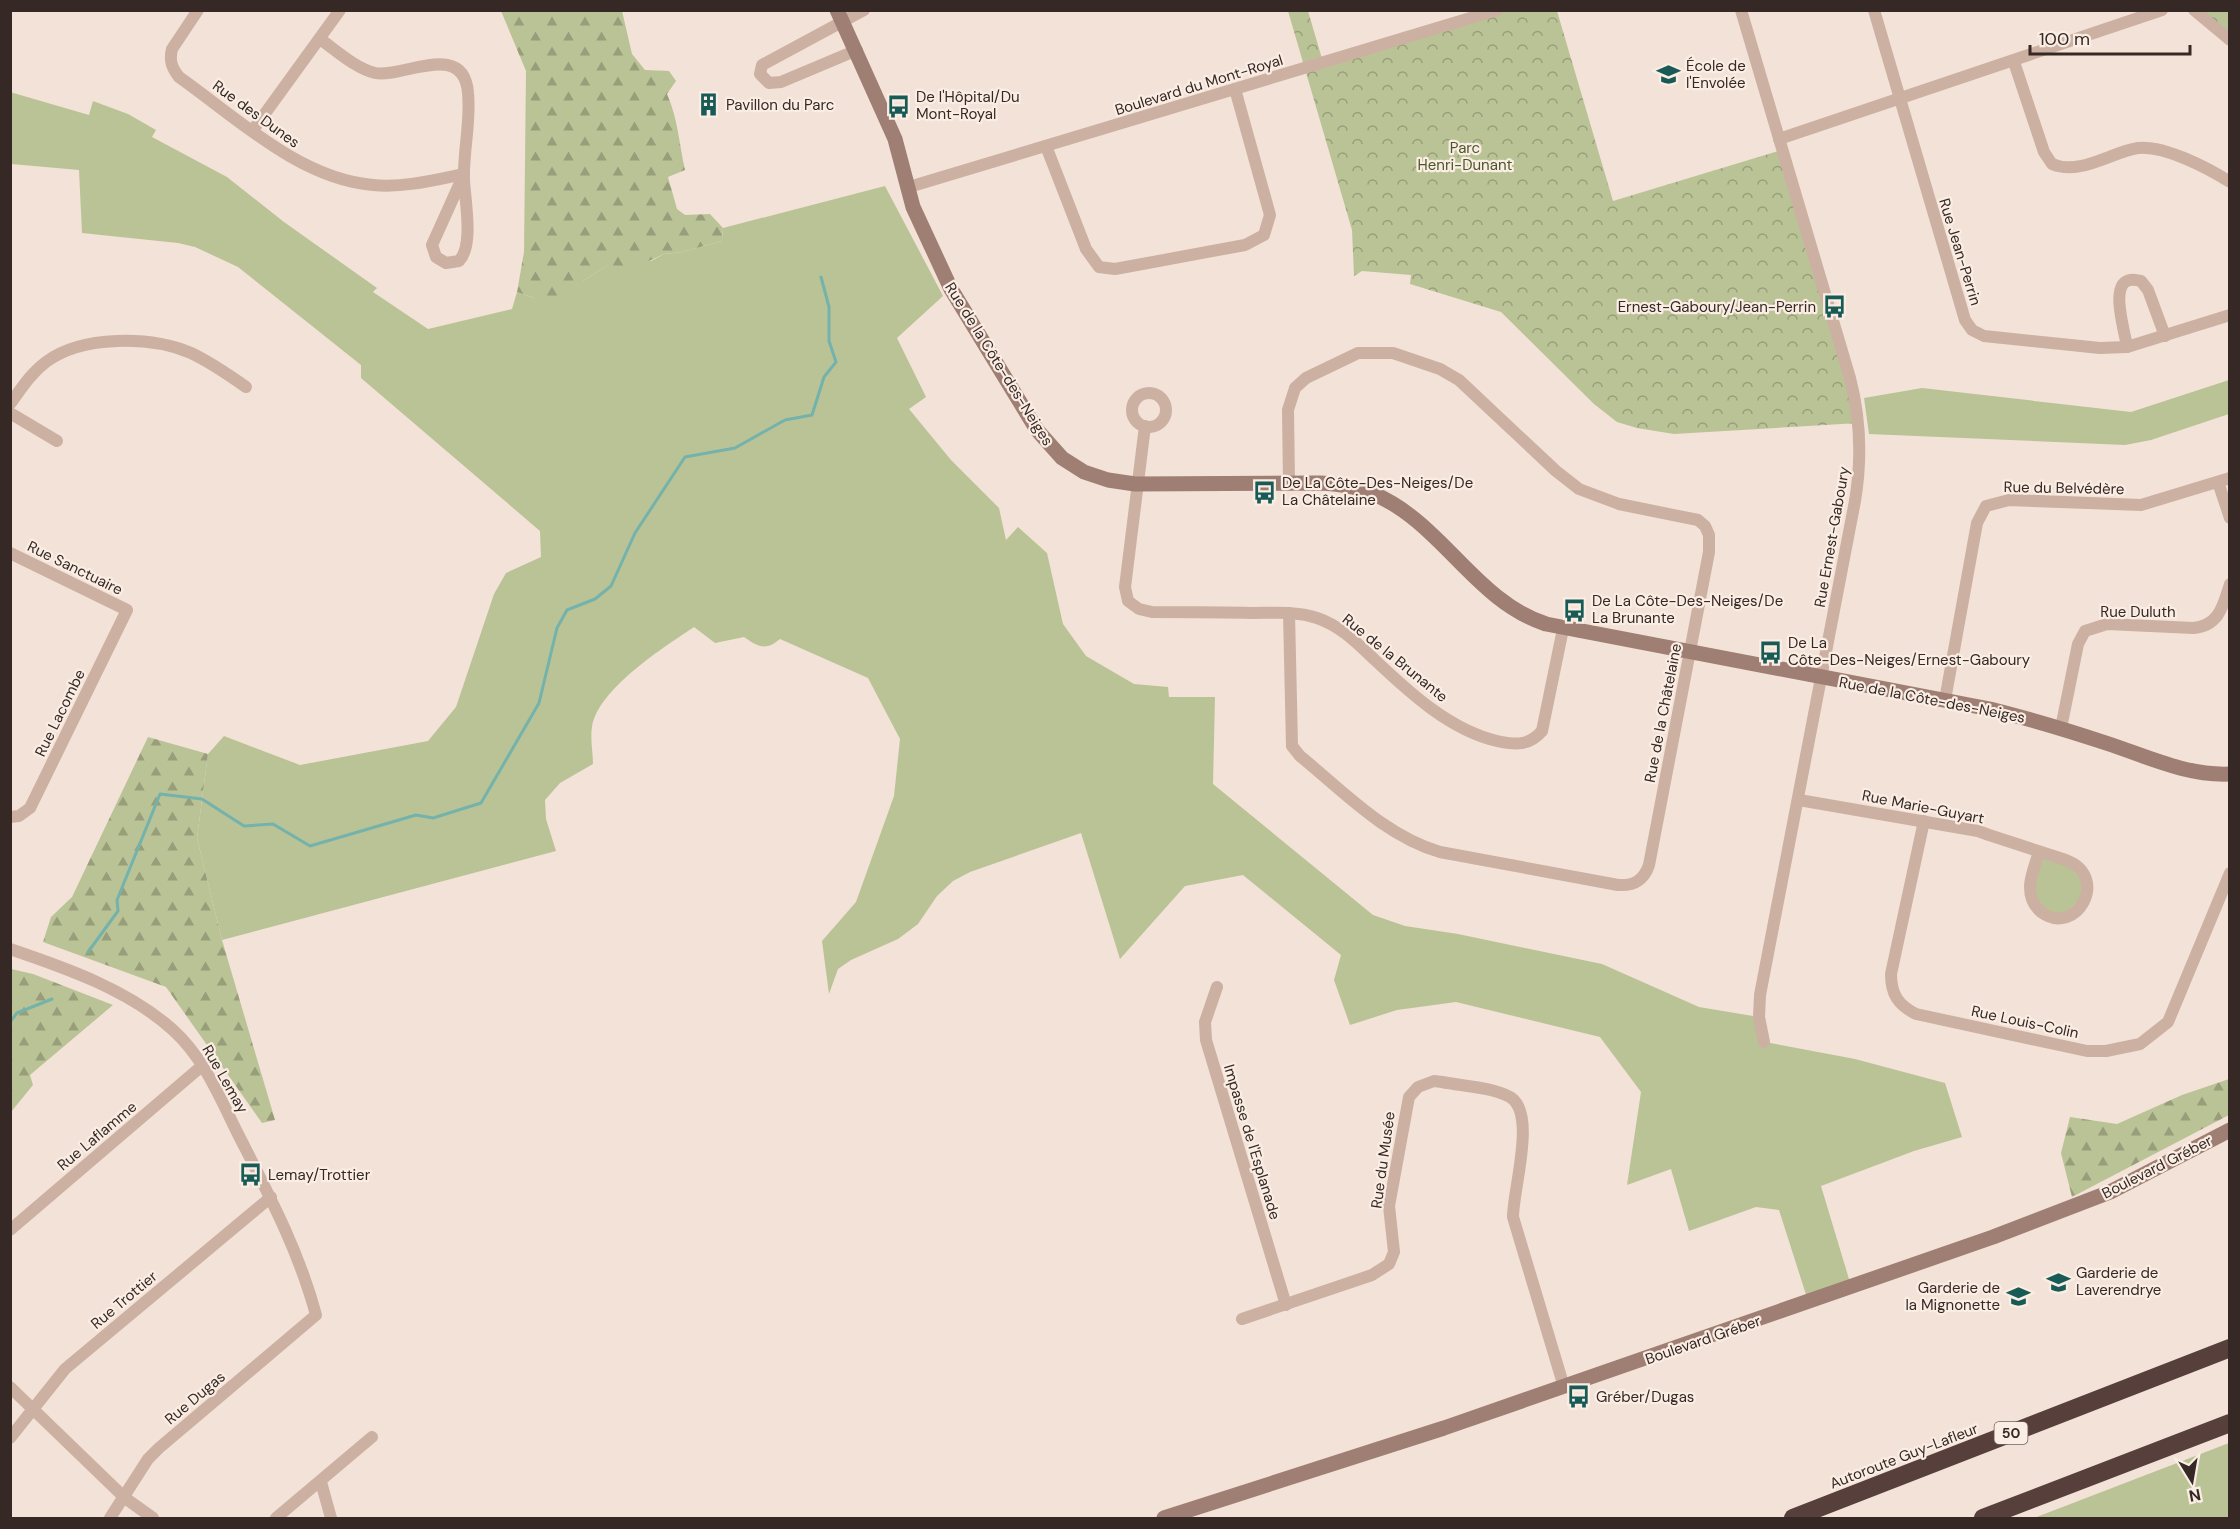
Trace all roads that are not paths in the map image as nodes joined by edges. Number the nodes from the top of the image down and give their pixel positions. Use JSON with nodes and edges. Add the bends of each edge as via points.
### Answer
{"nodes":[{"id":1,"x":198,"y":10,"type":"edge"},
{"id":2,"x":340,"y":10,"type":"edge"},
{"id":3,"x":864,"y":10,"type":"edge"},
{"id":4,"x":1741,"y":10,"type":"edge"},
{"id":5,"x":1874,"y":10,"type":"edge"},
{"id":6,"x":2162,"y":10,"type":"edge"},
{"id":7,"x":2194,"y":10,"type":"edge"},
{"id":8,"x":1490,"y":12,"type":"edge"},
{"id":9,"x":841,"y":16,"type":"edge"},
{"id":10,"x":320,"y":39,"type":"junction"},
{"id":11,"x":2229,"y":40,"type":"edge"},
{"id":12,"x":857,"y":50,"type":"junction"},
{"id":13,"x":2014,"y":62,"type":"junction"},
{"id":14,"x":1235,"y":89,"type":"junction"},
{"id":15,"x":1899,"y":98,"type":"junction"},
{"id":16,"x":254,"y":130,"type":"junction"},
{"id":17,"x":1779,"y":139,"type":"junction"},
{"id":18,"x":1046,"y":146,"type":"junction"},
{"id":19,"x":464,"y":174,"type":"junction"},
{"id":20,"x":2229,"y":182,"type":"edge"},
{"id":21,"x":909,"y":188,"type":"junction"},
{"id":22,"x":2229,"y":315,"type":"edge"},
{"id":23,"x":2165,"y":336,"type":"junction"},
{"id":24,"x":2127,"y":347,"type":"junction"},
{"id":25,"x":246,"y":387,"type":"dead end"},
{"id":26,"x":10,"y":404,"type":"edge"},
{"id":27,"x":10,"y":413,"type":"edge"},
{"id":28,"x":1145,"y":426,"type":"dead end"},
{"id":29,"x":57,"y":441,"type":"dead end"},
{"id":30,"x":2224,"y":480,"type":"edge"},
{"id":31,"x":1289,"y":483,"type":"junction"},
{"id":32,"x":1136,"y":484,"type":"junction"},
{"id":33,"x":2229,"y":518,"type":"edge"},
{"id":34,"x":10,"y":553,"type":"edge"},
{"id":35,"x":2229,"y":584,"type":"edge"},
{"id":36,"x":127,"y":610,"type":"joint"},
{"id":37,"x":1289,"y":613,"type":"junction"},
{"id":38,"x":1563,"y":629,"type":"junction"},
{"id":39,"x":1690,"y":652,"type":"junction"},
{"id":40,"x":1822,"y":677,"type":"junction"},
{"id":41,"x":1945,"y":700,"type":"junction"},
{"id":42,"x":2061,"y":728,"type":"junction"},
{"id":43,"x":2229,"y":774,"type":"edge"},
{"id":44,"x":1799,"y":800,"type":"junction"},
{"id":45,"x":10,"y":817,"type":"edge"},
{"id":46,"x":1924,"y":821,"type":"junction"},
{"id":47,"x":2039,"y":851,"type":"junction"},
{"id":48,"x":2229,"y":873,"type":"edge"},
{"id":49,"x":10,"y":949,"type":"edge"},
{"id":50,"x":1217,"y":987,"type":"dead end"},
{"id":51,"x":1764,"y":1042,"type":"dead end"},
{"id":52,"x":203,"y":1065,"type":"junction"},
{"id":53,"x":2229,"y":1130,"type":"edge"},
{"id":54,"x":271,"y":1197,"type":"junction"},
{"id":55,"x":10,"y":1230,"type":"edge"},
{"id":56,"x":1286,"y":1305,"type":"junction"},
{"id":57,"x":316,"y":1315,"type":"joint"},
{"id":58,"x":1242,"y":1319,"type":"dead end"},
{"id":59,"x":2229,"y":1348,"type":"edge"},
{"id":60,"x":10,"y":1387,"type":"edge"},
{"id":61,"x":1564,"y":1387,"type":"junction"},
{"id":62,"x":33,"y":1409,"type":"junction"},
{"id":63,"x":2229,"y":1423,"type":"edge"},
{"id":64,"x":372,"y":1437,"type":"dead end"},
{"id":65,"x":10,"y":1438,"type":"edge"},
{"id":66,"x":321,"y":1482,"type":"junction"},
{"id":67,"x":125,"y":1498,"type":"junction"},
{"id":68,"x":110,"y":1518,"type":"edge"},
{"id":69,"x":153,"y":1518,"type":"edge"},
{"id":70,"x":276,"y":1518,"type":"edge"},
{"id":71,"x":331,"y":1518,"type":"edge"},
{"id":72,"x":1164,"y":1518,"type":"edge"},
{"id":73,"x":1793,"y":1518,"type":"edge"},
{"id":74,"x":1983,"y":1518,"type":"edge"}],
"edges":[{"from":1,"to":16,"type":"street","name":"Rue des Dunes","via":[[171,49],[174,70]]},
{"from":2,"to":10,"type":"street"},
{"from":3,"to":9,"type":"street"},
{"from":4,"to":17,"type":"street","name":"Rue Ernest-Gaboury"},
{"from":5,"to":15,"type":"street","name":"Rue Jean-Perrin"},
{"from":6,"to":13,"type":"street"},
{"from":7,"to":11,"type":"street"},
{"from":8,"to":14,"type":"street","name":"Boulevard du Mont-Royal"},
{"from":9,"to":12,"type":"street","name":"Rue de la Côte-des-Neiges"},
{"from":9,"to":12,"type":"street","via":[[762,65],[760,74],[769,83],[781,82]]},
{"from":10,"to":16,"type":"street"},
{"from":10,"to":19,"type":"street","via":[[376,73],[432,63],[458,72],[468,93]]},
{"from":12,"to":21,"type":"street","name":"Rue de la Côte-des-Neiges","via":[[895,139]]},
{"from":13,"to":15,"type":"street"},
{"from":13,"to":20,"type":"street","via":[[2044,152],[2052,164],[2073,167],[2148,148],[2166,151]]},
{"from":14,"to":18,"type":"street","name":"Boulevard du Mont-Royal"},
{"from":14,"to":18,"type":"street","via":[[1270,215],[1264,235],[1253,243],[1115,269],[1099,267],[1086,249]]},
{"from":15,"to":17,"type":"street"},
{"from":15,"to":24,"type":"street","name":"Rue Jean-Perrin","via":[[1965,320],[1972,330],[1984,336]]},
{"from":16,"to":19,"type":"street","name":"Rue des Dunes","via":[[299,163],[343,180],[391,186]]},
{"from":17,"to":40,"type":"street","name":"Rue Ernest-Gaboury","via":[[1850,378],[1860,434],[1858,483]]},
{"from":18,"to":21,"type":"street","name":"Boulevard du Mont-Royal"},
{"from":19,"to":19,"type":"street","via":[[432,245],[436,257],[446,263],[459,261],[466,250]]},
{"from":21,"to":32,"type":"street","name":"Rue de la Côte-des-Neiges","via":[[913,207],[951,290],[1043,439],[1062,458],[1084,471]]},
{"from":22,"to":23,"type":"street","name":"Rue Jean-Perrin"},
{"from":23,"to":24,"type":"street","name":"Rue Jean-Perrin"},
{"from":23,"to":24,"type":"street","via":[[2145,285],[2138,280],[2129,281],[2118,294]]},
{"from":25,"to":26,"type":"street","via":[[190,353],[159,345],[99,342],[67,350],[44,363]]},
{"from":27,"to":29,"type":"street"},
{"from":28,"to":32,"type":"street","name":"Rue de la Brunante"},
{"from":30,"to":33,"type":"street"},
{"from":30,"to":41,"type":"street","name":"Rue du Belvédère","via":[[2141,505],[2008,500],[1986,506],[1977,523]]},
{"from":31,"to":32,"type":"street","name":"Rue de la Côte-des-Neiges"},
{"from":31,"to":38,"type":"street","name":"Rue de la Côte-des-Neiges","via":[[1349,486],[1384,499],[1409,515],[1506,605],[1530,619]]},
{"from":31,"to":39,"type":"street","name":"Rue de la Châtelaine","via":[[1288,402],[1300,382],[1366,352],[1394,353],[1440,369],[1467,386],[1579,489],[1619,504],[1692,517],[1705,526],[1709,552]]},
{"from":32,"to":37,"type":"street","name":"Rue de la Brunante","via":[[1125,588],[1132,606],[1146,612]]},
{"from":34,"to":36,"type":"street","name":"Rue Sanctuaire"},
{"from":35,"to":42,"type":"street","name":"Rue Duluth","via":[[2221,611],[2207,625],[2193,628],[2107,624],[2085,631],[2078,644]]},
{"from":36,"to":45,"type":"street","name":"Rue Lacombe","via":[[30,808],[24,814]]},
{"from":37,"to":38,"type":"street","name":"Rue de la Brunante","via":[[1314,616],[1344,632],[1397,680],[1460,728],[1479,737],[1516,744],[1530,742],[1542,731]]},
{"from":37,"to":39,"type":"street","name":"Rue de la Châtelaine","via":[[1291,741],[1300,756],[1395,833],[1416,844],[1440,852],[1618,885],[1639,881],[1649,865]]},
{"from":38,"to":39,"type":"street","name":"Rue de la Côte-des-Neiges"},
{"from":39,"to":40,"type":"street","name":"Rue de la Côte-des-Neiges"},
{"from":40,"to":41,"type":"street","name":"Rue de la Côte-des-Neiges"},
{"from":40,"to":44,"type":"street","name":"Rue Ernest-Gaboury"},
{"from":41,"to":42,"type":"street","name":"Rue de la Côte-des-Neiges"},
{"from":42,"to":43,"type":"street","name":"Rue de la Côte-des-Neiges","via":[[2181,768]]},
{"from":44,"to":46,"type":"street","name":"Rue Marie-Guyart"},
{"from":44,"to":51,"type":"street","name":"Rue Ernest-Gaboury","via":[[1760,995]]},
{"from":46,"to":47,"type":"street","name":"Rue Marie-Guyart","via":[[1978,831]]},
{"from":46,"to":48,"type":"street","name":"Rue Louis-Colin","via":[[1891,974],[1898,1003],[1916,1014],[2087,1051],[2140,1044],[2168,1022]]},
{"from":47,"to":47,"type":"street","name":"Rue Marie-Guyart","via":[[2072,862],[2085,876],[2088,892],[2071,915],[2046,915],[2031,899],[2030,883]]},
{"from":49,"to":52,"type":"street","name":"Rue Lemay","via":[[74,973],[144,1008],[175,1031]]},
{"from":50,"to":56,"type":"street","name":"Impasse de l'Esplanade","via":[[1205,1022],[1206,1040]]},
{"from":52,"to":54,"type":"street","name":"Rue Lemay"},
{"from":52,"to":55,"type":"street","name":"Rue Laflamme"},
{"from":53,"to":61,"type":"street","name":"Boulevard Gréber","via":[[2152,1172],[2063,1212]]},
{"from":54,"to":57,"type":"street","name":"Rue Lemay","via":[[305,1276]]},
{"from":54,"to":62,"type":"street","name":"Rue Trottier","via":[[65,1369]]},
{"from":56,"to":58,"type":"street","name":"Rue du Musée"},
{"from":56,"to":61,"type":"street","name":"Rue du Musée","via":[[1372,1275],[1389,1264],[1394,1252],[1389,1206],[1406,1105],[1418,1087],[1442,1082],[1502,1094],[1516,1102],[1524,1123],[1513,1217]]},
{"from":57,"to":67,"type":"street","name":"Rue Dugas","via":[[159,1448]]},
{"from":59,"to":73,"type":"highway","name":"Autoroute Guy-Lafleur","number":"50"},
{"from":60,"to":62,"type":"street"},
{"from":61,"to":72,"type":"street","name":"Boulevard Gréber"},
{"from":62,"to":65,"type":"street","name":"Rue Trottier"},
{"from":62,"to":67,"type":"street"},
{"from":63,"to":74,"type":"highway"},
{"from":64,"to":66,"type":"street"},
{"from":66,"to":70,"type":"street"},
{"from":66,"to":71,"type":"street"},
{"from":67,"to":68,"type":"street","name":"Rue Dugas"},
{"from":67,"to":69,"type":"street"}]}
